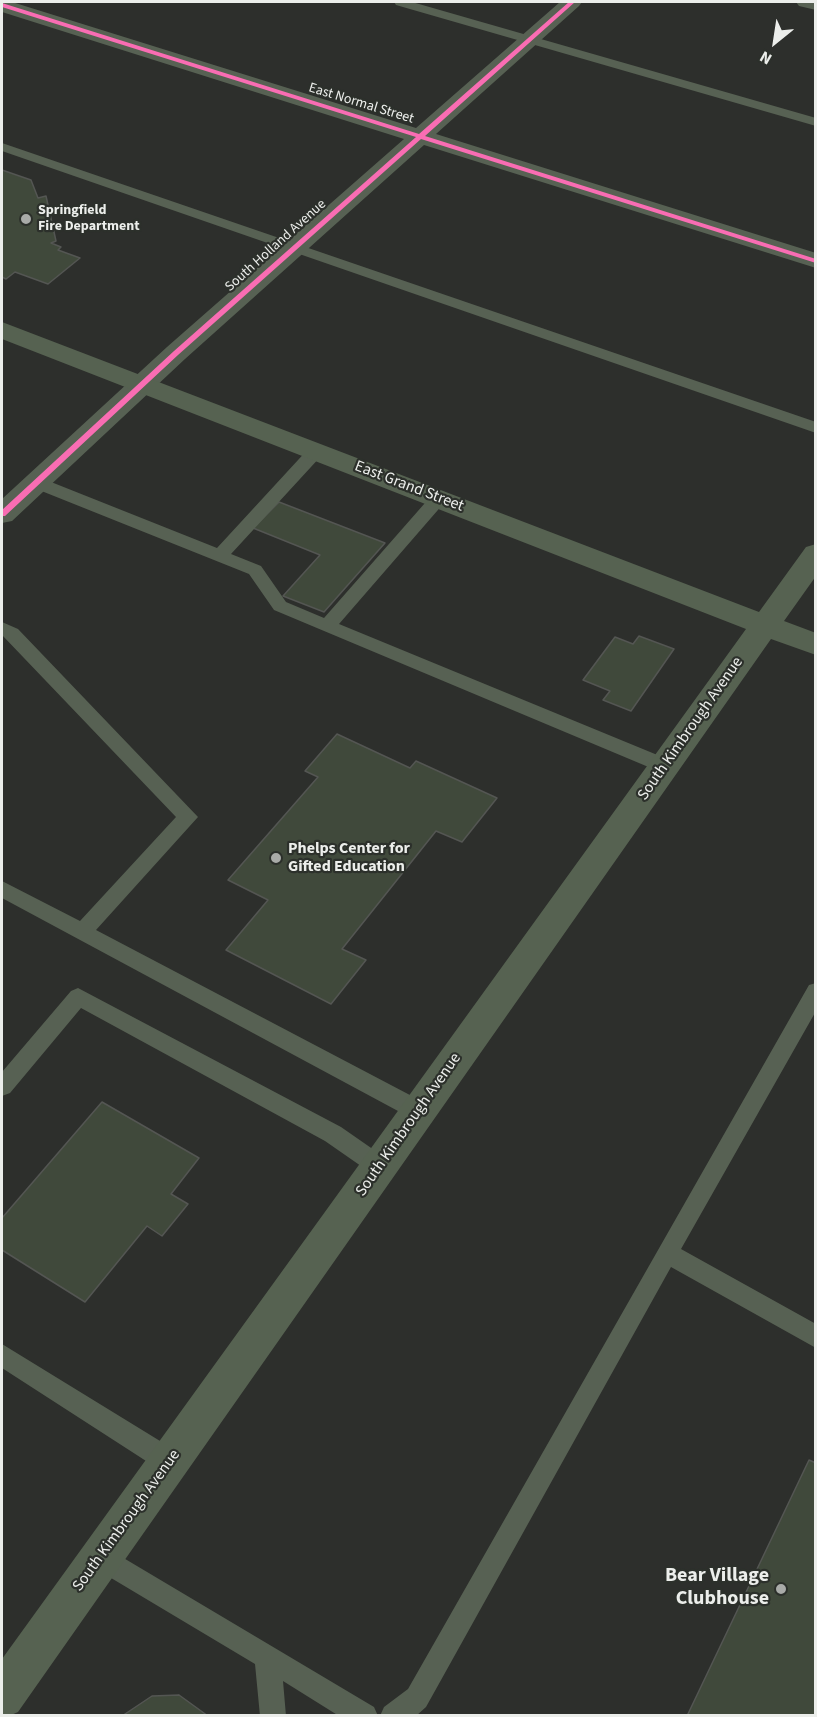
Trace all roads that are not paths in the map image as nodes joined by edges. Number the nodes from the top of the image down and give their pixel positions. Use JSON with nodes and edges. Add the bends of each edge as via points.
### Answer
{"nodes":[{"id":1,"x":400,"y":2,"type":"edge"},
{"id":2,"x":572,"y":2,"type":"edge"},
{"id":3,"x":806,"y":2,"type":"edge"},
{"id":4,"x":816,"y":4,"type":"edge"},
{"id":5,"x":2,"y":5,"type":"edge"},
{"id":6,"x":528,"y":40,"type":"junction"},
{"id":7,"x":816,"y":122,"type":"edge"},
{"id":8,"x":419,"y":136,"type":"junction"},
{"id":9,"x":2,"y":147,"type":"edge"},
{"id":10,"x":293,"y":248,"type":"junction"},
{"id":11,"x":816,"y":261,"type":"edge"},
{"id":12,"x":2,"y":330,"type":"edge"},
{"id":13,"x":141,"y":384,"type":"junction"},
{"id":14,"x":816,"y":428,"type":"edge"},
{"id":15,"x":316,"y":451,"type":"junction"},
{"id":16,"x":35,"y":482,"type":"junction"},
{"id":17,"x":438,"y":499,"type":"junction"},
{"id":18,"x":2,"y":514,"type":"edge"},
{"id":19,"x":816,"y":554,"type":"edge"},
{"id":20,"x":220,"y":556,"type":"junction"},
{"id":21,"x":765,"y":625,"type":"junction"},
{"id":22,"x":327,"y":626,"type":"junction"},
{"id":23,"x":2,"y":628,"type":"edge"},
{"id":24,"x":816,"y":645,"type":"edge"},
{"id":25,"x":665,"y":766,"type":"junction"},
{"id":26,"x":2,"y":889,"type":"edge"},
{"id":27,"x":82,"y":932,"type":"junction"},
{"id":28,"x":816,"y":991,"type":"edge"},
{"id":29,"x":2,"y":1087,"type":"edge"},
{"id":30,"x":419,"y":1111,"type":"junction"},
{"id":31,"x":380,"y":1166,"type":"junction"},
{"id":32,"x":667,"y":1253,"type":"junction"},
{"id":33,"x":816,"y":1337,"type":"edge"},
{"id":34,"x":2,"y":1355,"type":"edge"},
{"id":35,"x":169,"y":1461,"type":"junction"},
{"id":36,"x":100,"y":1557,"type":"junction"},
{"id":37,"x":267,"y":1657,"type":"junction"},
{"id":38,"x":2,"y":1696,"type":"edge"},
{"id":39,"x":273,"y":1716,"type":"edge"},
{"id":40,"x":365,"y":1716,"type":"edge"},
{"id":41,"x":393,"y":1716,"type":"edge"}],
"edges":[{"from":1,"to":6,"type":"lane"},
{"from":2,"to":6,"type":"street","name":"South Holland Avenue"},
{"from":3,"to":4,"type":"street"},
{"from":5,"to":8,"type":"street","name":"East Normal Street"},
{"from":6,"to":7,"type":"lane"},
{"from":6,"to":8,"type":"street","name":"South Holland Avenue"},
{"from":8,"to":10,"type":"street","name":"South Holland Avenue"},
{"from":8,"to":11,"type":"street","name":"East Normal Street"},
{"from":9,"to":10,"type":"lane"},
{"from":10,"to":13,"type":"street","name":"South Holland Avenue"},
{"from":10,"to":14,"type":"lane"},
{"from":12,"to":13,"type":"main road","name":"East Grand Street"},
{"from":13,"to":15,"type":"main road","name":"East Grand Street"},
{"from":13,"to":16,"type":"street","name":"South Holland Avenue"},
{"from":15,"to":17,"type":"main road","name":"East Grand Street"},
{"from":15,"to":20,"type":"lane"},
{"from":16,"to":18,"type":"street","name":"South Holland Avenue"},
{"from":16,"to":20,"type":"lane"},
{"from":17,"to":21,"type":"main road","name":"East Grand Street"},
{"from":17,"to":22,"type":"lane"},
{"from":19,"to":21,"type":"main road","name":"South Kimbrough Avenue"},
{"from":20,"to":22,"type":"lane","via":[[255,570],[280,606]]},
{"from":21,"to":24,"type":"main road","name":"East Grand Street"},
{"from":21,"to":25,"type":"main road","name":"South Kimbrough Avenue"},
{"from":22,"to":25,"type":"lane"},
{"from":23,"to":27,"type":"lane","via":[[12,633],[188,817]]},
{"from":25,"to":30,"type":"main road","name":"South Kimbrough Avenue"},
{"from":26,"to":27,"type":"lane"},
{"from":27,"to":30,"type":"lane"},
{"from":28,"to":32,"type":"lane"},
{"from":29,"to":31,"type":"lane","via":[[78,997],[333,1134]]},
{"from":30,"to":31,"type":"main road","name":"South Kimbrough Avenue"},
{"from":31,"to":35,"type":"main road","name":"South Kimbrough Avenue"},
{"from":32,"to":33,"type":"lane"},
{"from":32,"to":41,"type":"lane","via":[[417,1698]]},
{"from":34,"to":35,"type":"lane"},
{"from":35,"to":36,"type":"main road","name":"South Kimbrough Avenue"},
{"from":36,"to":37,"type":"lane"},
{"from":36,"to":38,"type":"main road","name":"South Kimbrough Avenue"},
{"from":37,"to":39,"type":"lane"},
{"from":37,"to":40,"type":"lane"}]}
